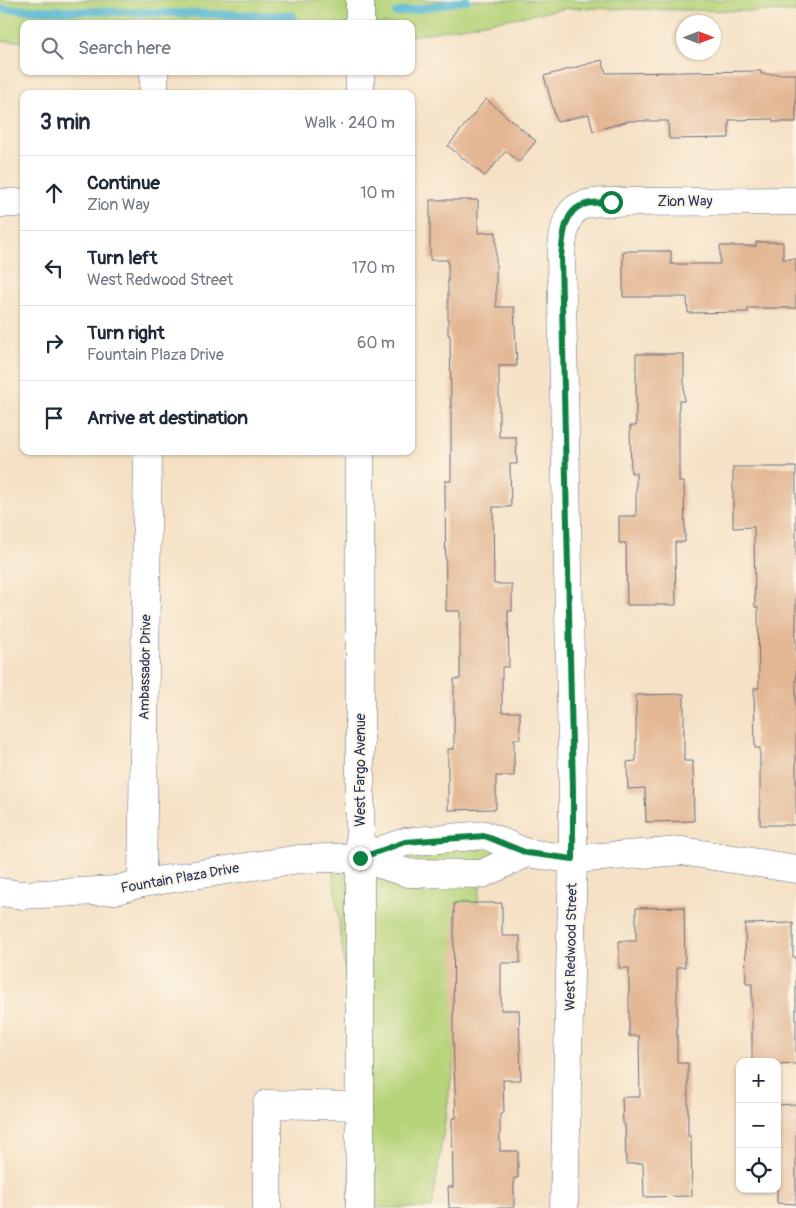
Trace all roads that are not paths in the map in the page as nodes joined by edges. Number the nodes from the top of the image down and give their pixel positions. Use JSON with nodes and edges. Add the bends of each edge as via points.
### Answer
{"nodes":[{"id":1,"x":360,"y":0,"type":"edge"},
{"id":2,"x":360,"y":20,"type":"edge"},
{"id":3,"x":154,"y":75,"type":"edge"},
{"id":4,"x":360,"y":75,"type":"edge"},
{"id":5,"x":154,"y":90,"type":"edge"},
{"id":6,"x":360,"y":90,"type":"edge"},
{"id":7,"x":796,"y":201,"type":"edge"},
{"id":8,"x":0,"y":203,"type":"edge"},
{"id":9,"x":20,"y":204,"type":"edge"},
{"id":10,"x":575,"y":208,"type":"joint"},
{"id":11,"x":148,"y":455,"type":"edge"},
{"id":12,"x":360,"y":455,"type":"edge"},
{"id":13,"x":527,"y":853,"type":"junction"},
{"id":14,"x":360,"y":858,"type":"junction"},
{"id":15,"x":573,"y":859,"type":"junction"},
{"id":16,"x":796,"y":869,"type":"edge"},
{"id":17,"x":142,"y":883,"type":"junction"},
{"id":18,"x":0,"y":892,"type":"edge"},
{"id":19,"x":360,"y":1106,"type":"junction"},
{"id":20,"x":267,"y":1208,"type":"edge"},
{"id":21,"x":360,"y":1208,"type":"edge"},
{"id":22,"x":564,"y":1208,"type":"edge"}],
"edges":[{"from":1,"to":2,"type":"street"},
{"from":3,"to":5,"type":"street"},
{"from":4,"to":6,"type":"street"},
{"from":7,"to":10,"type":"street","name":"Zion Way","via":[[611,202]]},
{"from":8,"to":9,"type":"street"},
{"from":10,"to":15,"type":"street","name":"West Redwood Street","via":[[564,230],[561,257]]},
{"from":11,"to":17,"type":"street","name":"Ambassador Drive"},
{"from":12,"to":14,"type":"street","name":"West Fargo Avenue"},
{"from":13,"to":14,"type":"street","name":"Fountain Plaza Drive","via":[[485,836],[405,842]]},
{"from":13,"to":14,"type":"street","name":"Fountain Plaza Drive","via":[[482,874],[408,873]]},
{"from":13,"to":15,"type":"street","name":"Fountain Plaza Drive"},
{"from":14,"to":17,"type":"street","name":"Fountain Plaza Drive","via":[[299,859]]},
{"from":14,"to":19,"type":"street","name":"West Fargo Avenue"},
{"from":15,"to":16,"type":"street","name":"Fountain Plaza Drive","via":[[682,851]]},
{"from":15,"to":22,"type":"street","name":"West Redwood Street"},
{"from":17,"to":18,"type":"street","name":"Fountain Plaza Drive","via":[[116,890],[22,895]]},
{"from":19,"to":20,"type":"street","via":[[267,1104]]},
{"from":19,"to":21,"type":"street","name":"West Fargo Avenue"}]}
